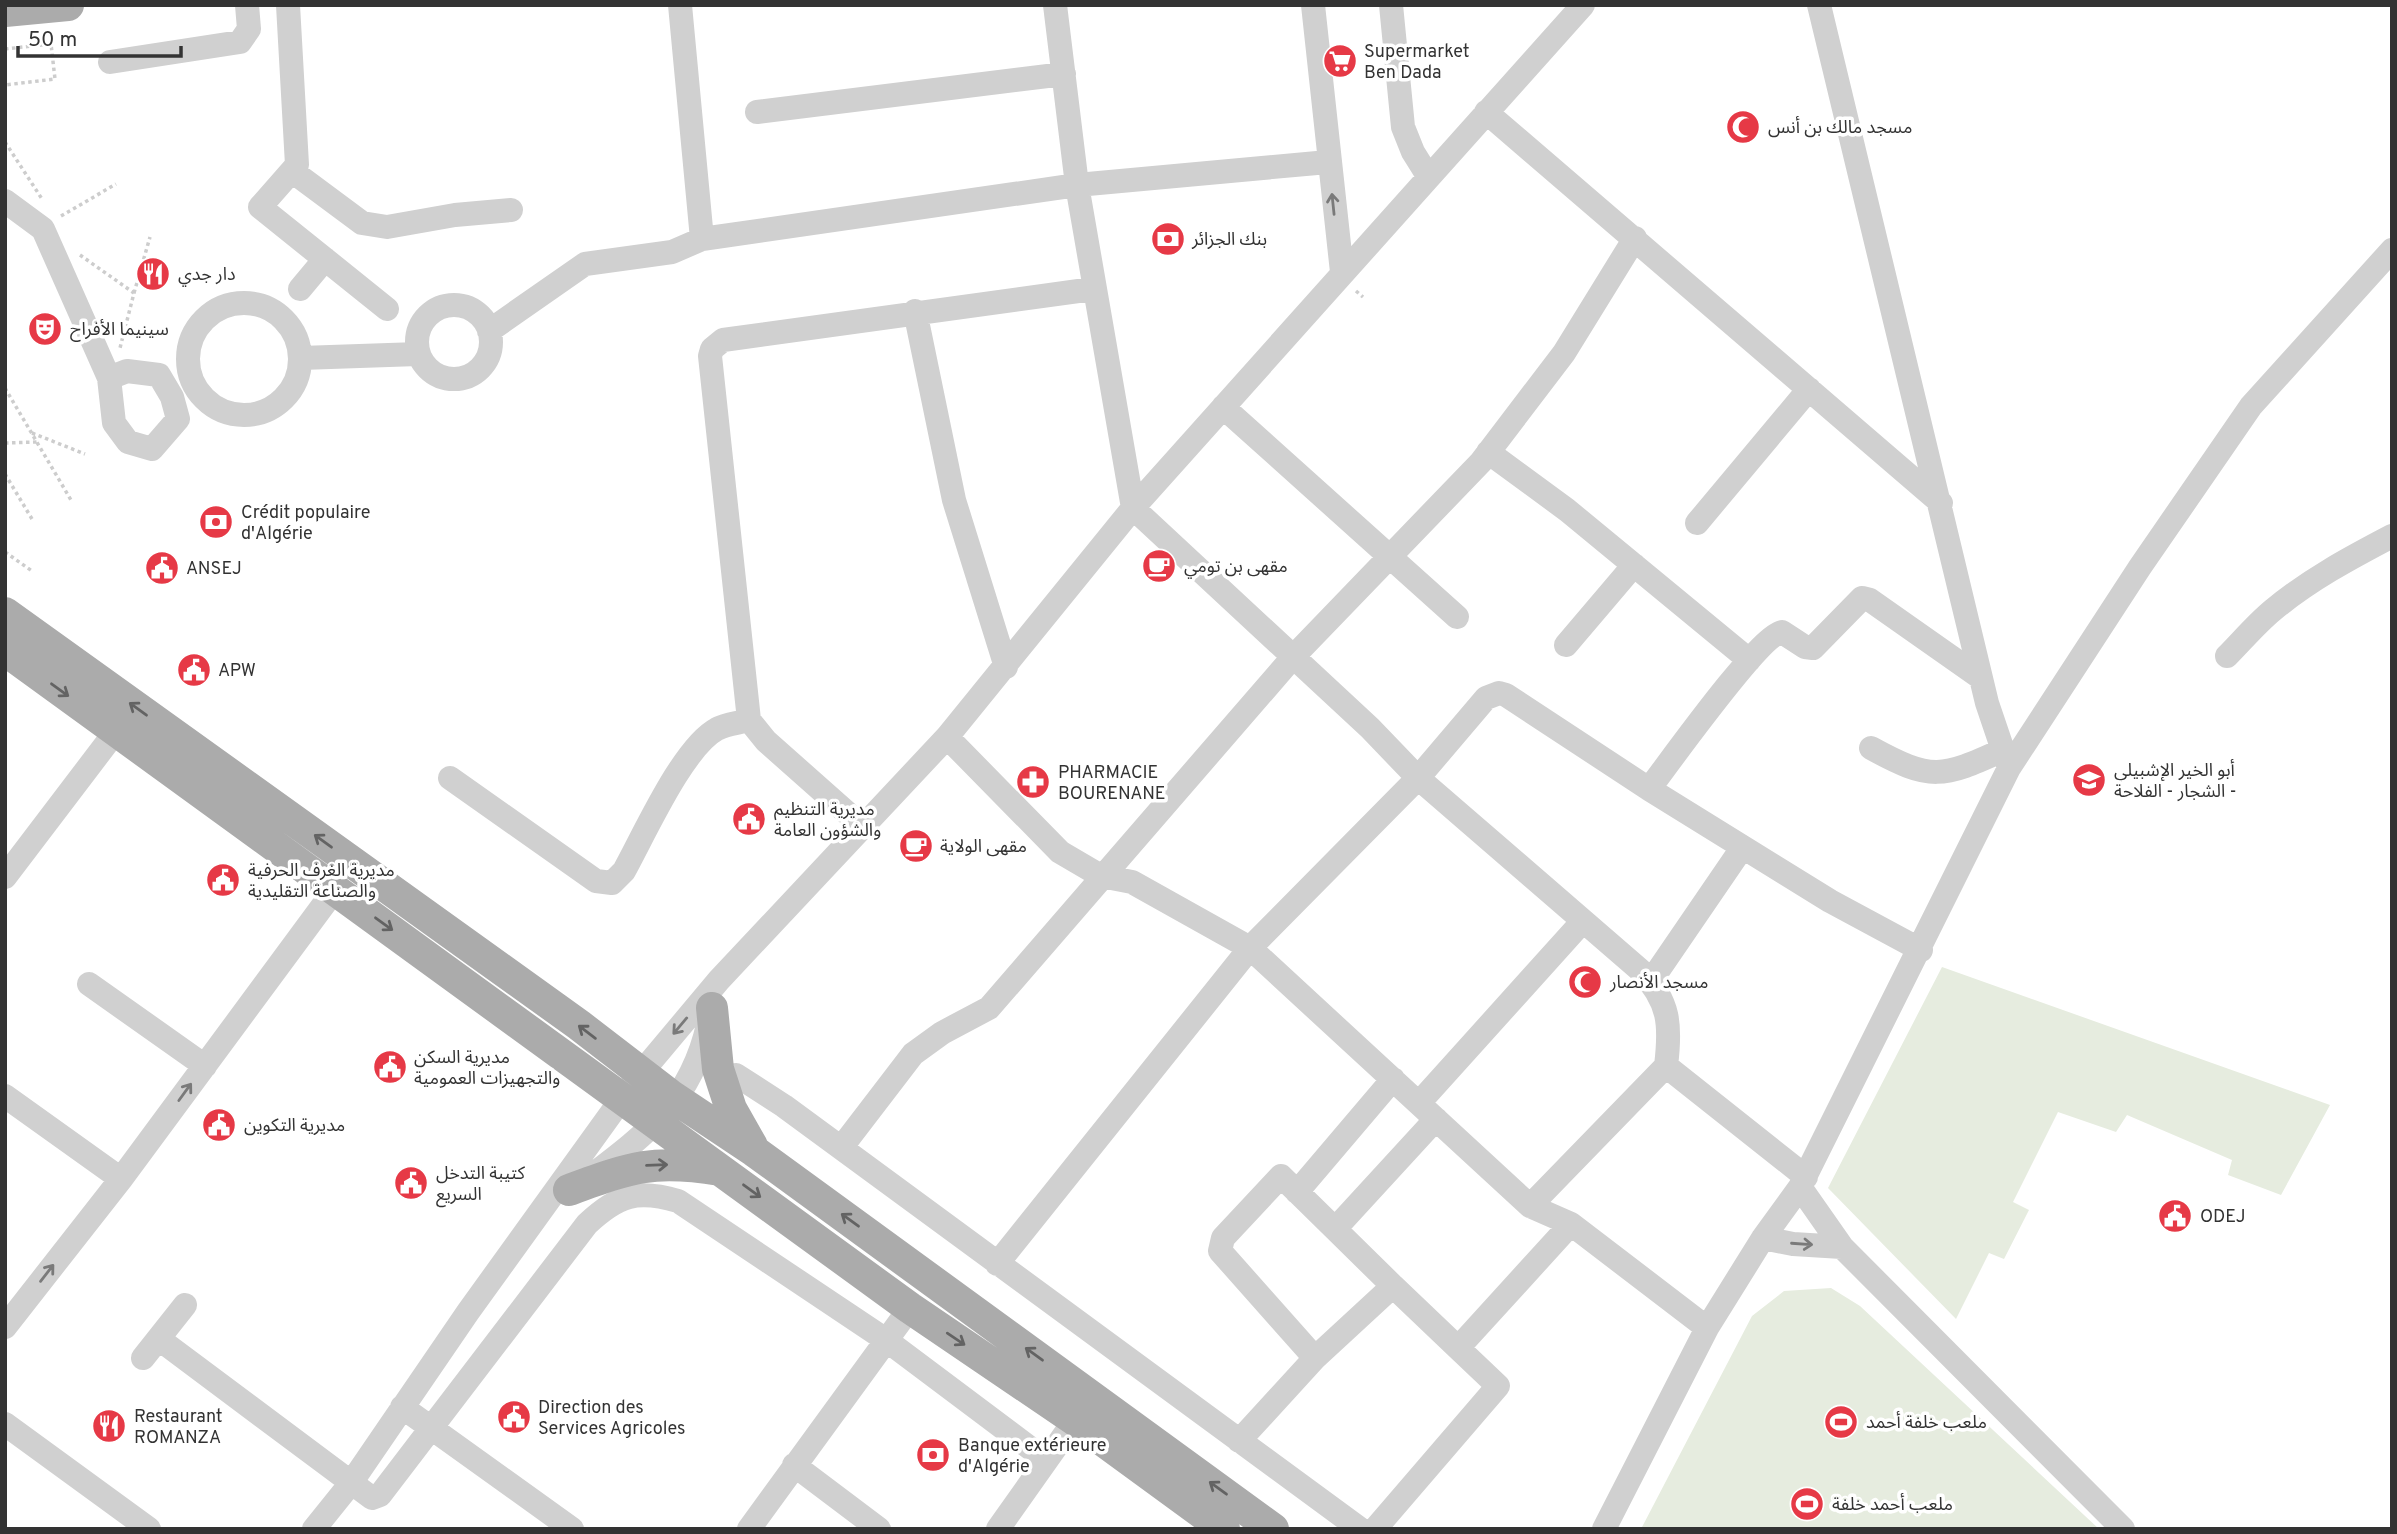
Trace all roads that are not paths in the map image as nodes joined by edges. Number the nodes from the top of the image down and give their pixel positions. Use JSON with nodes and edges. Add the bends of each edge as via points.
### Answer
{"nodes":[{"id":1,"x":68,"y":5,"type":"edge"},
{"id":2,"x":247,"y":5,"type":"edge"},
{"id":3,"x":288,"y":5,"type":"edge"},
{"id":4,"x":681,"y":5,"type":"edge"},
{"id":5,"x":1055,"y":5,"type":"edge"},
{"id":6,"x":1312,"y":5,"type":"edge"},
{"id":7,"x":1391,"y":5,"type":"edge"},
{"id":8,"x":1583,"y":5,"type":"edge"},
{"id":9,"x":1819,"y":5,"type":"edge"},
{"id":10,"x":5,"y":11,"type":"edge"},
{"id":11,"x":110,"y":62,"type":"dead end"},
{"id":12,"x":1064,"y":74,"type":"junction"},
{"id":13,"x":757,"y":112,"type":"dead end"},
{"id":14,"x":1486,"y":112,"type":"junction"},
{"id":15,"x":1328,"y":162,"type":"junction"},
{"id":16,"x":292,"y":171,"type":"junction"},
{"id":17,"x":1428,"y":176,"type":"junction"},
{"id":18,"x":1077,"y":186,"type":"junction"},
{"id":19,"x":5,"y":201,"type":"edge"},
{"id":20,"x":511,"y":210,"type":"dead end"},
{"id":21,"x":1634,"y":238,"type":"junction"},
{"id":22,"x":702,"y":239,"type":"junction"},
{"id":23,"x":2392,"y":250,"type":"edge"},
{"id":24,"x":326,"y":259,"type":"junction"},
{"id":25,"x":1342,"y":272,"type":"junction"},
{"id":26,"x":300,"y":289,"type":"dead end"},
{"id":27,"x":1093,"y":289,"type":"junction"},
{"id":28,"x":387,"y":309,"type":"dead end"},
{"id":29,"x":915,"y":311,"type":"junction"},
{"id":30,"x":489,"y":331,"type":"junction"},
{"id":31,"x":418,"y":354,"type":"junction"},
{"id":32,"x":301,"y":358,"type":"junction"},
{"id":33,"x":111,"y":376,"type":"junction"},
{"id":34,"x":195,"y":387,"type":"junction"},
{"id":35,"x":1809,"y":389,"type":"junction"},
{"id":36,"x":172,"y":397,"type":"junction"},
{"id":37,"x":1223,"y":407,"type":"junction"},
{"id":38,"x":1489,"y":452,"type":"junction"},
{"id":39,"x":1941,"y":503,"type":"junction"},
{"id":40,"x":1133,"y":508,"type":"junction"},
{"id":41,"x":1697,"y":523,"type":"dead end"},
{"id":42,"x":2392,"y":536,"type":"edge"},
{"id":43,"x":1388,"y":556,"type":"junction"},
{"id":44,"x":1634,"y":565,"type":"junction"},
{"id":45,"x":5,"y":613,"type":"edge"},
{"id":46,"x":1457,"y":617,"type":"dead end"},
{"id":47,"x":1566,"y":645,"type":"dead end"},
{"id":48,"x":5,"y":650,"type":"edge"},
{"id":49,"x":2227,"y":656,"type":"dead end"},
{"id":50,"x":1293,"y":657,"type":"junction"},
{"id":51,"x":1749,"y":660,"type":"junction"},
{"id":52,"x":1006,"y":667,"type":"junction"},
{"id":53,"x":1981,"y":678,"type":"junction"},
{"id":54,"x":749,"y":720,"type":"junction"},
{"id":55,"x":116,"y":731,"type":"junction"},
{"id":56,"x":947,"y":737,"type":"junction"},
{"id":57,"x":1871,"y":748,"type":"dead end"},
{"id":58,"x":2006,"y":759,"type":"junction"},
{"id":59,"x":450,"y":778,"type":"dead end"},
{"id":60,"x":1419,"y":778,"type":"junction"},
{"id":61,"x":1649,"y":789,"type":"junction"},
{"id":62,"x":251,"y":790,"type":"junction"},
{"id":63,"x":232,"y":814,"type":"junction"},
{"id":64,"x":863,"y":827,"type":"junction"},
{"id":65,"x":1742,"y":848,"type":"junction"},
{"id":66,"x":1101,"y":876,"type":"junction"},
{"id":67,"x":5,"y":877,"type":"edge"},
{"id":68,"x":335,"y":888,"type":"junction"},
{"id":69,"x":1583,"y":921,"type":"junction"},
{"id":70,"x":1250,"y":948,"type":"junction"},
{"id":71,"x":1921,"y":950,"type":"junction"},
{"id":72,"x":1651,"y":981,"type":"junction"},
{"id":73,"x":89,"y":984,"type":"dead end"},
{"id":74,"x":715,"y":994,"type":"junction"},
{"id":75,"x":205,"y":1066,"type":"junction"},
{"id":76,"x":1666,"y":1066,"type":"junction"},
{"id":77,"x":642,"y":1072,"type":"junction"},
{"id":78,"x":722,"y":1078,"type":"junction"},
{"id":79,"x":1393,"y":1079,"type":"junction"},
{"id":80,"x":5,"y":1097,"type":"edge"},
{"id":81,"x":622,"y":1098,"type":"junction"},
{"id":82,"x":666,"y":1110,"type":"junction"},
{"id":83,"x":1427,"y":1111,"type":"junction"},
{"id":84,"x":841,"y":1148,"type":"junction"},
{"id":85,"x":754,"y":1151,"type":"junction"},
{"id":86,"x":723,"y":1170,"type":"junction"},
{"id":87,"x":121,"y":1180,"type":"junction"},
{"id":88,"x":1803,"y":1182,"type":"junction"},
{"id":89,"x":1297,"y":1192,"type":"junction"},
{"id":90,"x":557,"y":1197,"type":"junction"},
{"id":91,"x":1530,"y":1206,"type":"junction"},
{"id":92,"x":1571,"y":1224,"type":"junction"},
{"id":93,"x":1335,"y":1229,"type":"junction"},
{"id":94,"x":1763,"y":1238,"type":"junction"},
{"id":95,"x":1842,"y":1247,"type":"junction"},
{"id":96,"x":997,"y":1264,"type":"junction"},
{"id":97,"x":1392,"y":1286,"type":"junction"},
{"id":98,"x":185,"y":1305,"type":"dead end"},
{"id":99,"x":910,"y":1308,"type":"junction"},
{"id":100,"x":468,"y":1312,"type":"junction"},
{"id":101,"x":5,"y":1327,"type":"edge"},
{"id":102,"x":1707,"y":1328,"type":"junction"},
{"id":103,"x":159,"y":1339,"type":"junction"},
{"id":104,"x":497,"y":1339,"type":"junction"},
{"id":105,"x":886,"y":1340,"type":"junction"},
{"id":106,"x":1458,"y":1348,"type":"junction"},
{"id":107,"x":143,"y":1358,"type":"dead end"},
{"id":108,"x":1315,"y":1358,"type":"junction"},
{"id":109,"x":402,"y":1407,"type":"junction"},
{"id":110,"x":1075,"y":1420,"type":"junction"},
{"id":111,"x":5,"y":1423,"type":"edge"},
{"id":112,"x":433,"y":1428,"type":"junction"},
{"id":113,"x":1239,"y":1441,"type":"junction"},
{"id":114,"x":1046,"y":1460,"type":"junction"},
{"id":115,"x":794,"y":1465,"type":"junction"},
{"id":116,"x":351,"y":1483,"type":"junction"},
{"id":117,"x":756,"y":1526,"type":"edge"},
{"id":118,"x":149,"y":1529,"type":"edge"},
{"id":119,"x":314,"y":1529,"type":"edge"},
{"id":120,"x":572,"y":1529,"type":"edge"},
{"id":121,"x":879,"y":1529,"type":"edge"},
{"id":122,"x":998,"y":1529,"type":"edge"},
{"id":123,"x":1224,"y":1529,"type":"edge"},
{"id":124,"x":1273,"y":1529,"type":"edge"},
{"id":125,"x":1360,"y":1529,"type":"edge"},
{"id":126,"x":1375,"y":1529,"type":"edge"},
{"id":127,"x":1604,"y":1529,"type":"edge"},
{"id":128,"x":2123,"y":1529,"type":"edge"}],
"edges":[{"from":1,"to":10,"type":"main road"},
{"from":2,"to":11,"type":"street","via":[[249,29],[240,42]]},
{"from":3,"to":16,"type":"street","via":[[297,165]]},
{"from":4,"to":22,"type":"street"},
{"from":5,"to":12,"type":"street"},
{"from":6,"to":15,"type":"street"},
{"from":7,"to":17,"type":"street","via":[[1403,127]]},
{"from":8,"to":14,"type":"street"},
{"from":9,"to":39,"type":"street"},
{"from":12,"to":13,"type":"street"},
{"from":12,"to":18,"type":"street"},
{"from":14,"to":17,"type":"street"},
{"from":14,"to":21,"type":"street"},
{"from":15,"to":18,"type":"street"},
{"from":25,"to":15,"type":"street","one_way":true},
{"from":16,"to":20,"type":"street","via":[[362,223],[387,227]]},
{"from":16,"to":24,"type":"street","via":[[260,207]]},
{"from":17,"to":25,"type":"street"},
{"from":18,"to":22,"type":"street"},
{"from":18,"to":27,"type":"street"},
{"from":19,"to":33,"type":"street","via":[[49,224]]},
{"from":21,"to":35,"type":"street"},
{"from":21,"to":38,"type":"street","via":[[1564,353]]},
{"from":22,"to":30,"type":"street","via":[[672,252],[584,264]]},
{"from":23,"to":58,"type":"street","via":[[2251,406]]},
{"from":24,"to":26,"type":"street"},
{"from":24,"to":28,"type":"street"},
{"from":25,"to":37,"type":"street"},
{"from":27,"to":29,"type":"street"},
{"from":27,"to":40,"type":"street"},
{"from":29,"to":52,"type":"street","via":[[954,500]]},
{"from":29,"to":54,"type":"street","via":[[723,340],[712,349]]},
{"from":30,"to":31,"type":"street","via":[[489,354],[465,378],[431,372]]},
{"from":30,"to":31,"type":"street","via":[[476,312],[454,305],[442,307],[432,312],[418,331]]},
{"from":31,"to":32,"type":"street"},
{"from":32,"to":34,"type":"street","via":[[289,392],[259,413],[222,411]]},
{"from":32,"to":34,"type":"street","via":[[297,339],[274,310],[248,303],[220,307],[200,325],[188,351]]},
{"from":33,"to":36,"type":"street","via":[[127,371],[159,375]]},
{"from":33,"to":36,"type":"street","via":[[114,424],[128,442],[152,449],[178,419]]},
{"from":34,"to":36,"type":"street"},
{"from":35,"to":39,"type":"street"},
{"from":35,"to":41,"type":"street"},
{"from":37,"to":40,"type":"street"},
{"from":37,"to":43,"type":"street"},
{"from":38,"to":43,"type":"street"},
{"from":38,"to":44,"type":"street"},
{"from":39,"to":53,"type":"street"},
{"from":40,"to":50,"type":"street"},
{"from":40,"to":52,"type":"street"},
{"from":42,"to":49,"type":"street","via":[[2303,587],[2271,611]]},
{"from":43,"to":46,"type":"street"},
{"from":43,"to":50,"type":"street"},
{"from":44,"to":47,"type":"street"},
{"from":44,"to":51,"type":"street"},
{"from":62,"to":45,"type":"main road","one_way":true},
{"from":48,"to":55,"type":"main road","one_way":true},
{"from":50,"to":60,"type":"street"},
{"from":50,"to":66,"type":"street"},
{"from":51,"to":53,"type":"street","via":[[1774,634],[1782,632],[1805,647],[1816,646],[1862,598]]},
{"from":51,"to":61,"type":"street"},
{"from":52,"to":56,"type":"street"},
{"from":53,"to":58,"type":"street"},
{"from":54,"to":59,"type":"street","via":[[717,728],[703,740],[682,766],[624,871],[612,883],[596,881]]},
{"from":54,"to":64,"type":"street","via":[[766,741]]},
{"from":55,"to":63,"type":"main road"},
{"from":55,"to":67,"type":"street"},
{"from":56,"to":64,"type":"street"},
{"from":56,"to":66,"type":"street","via":[[1060,852]]},
{"from":57,"to":58,"type":"street","via":[[1902,765],[1941,774]]},
{"from":58,"to":71,"type":"street"},
{"from":60,"to":61,"type":"street","via":[[1486,698],[1499,693]]},
{"from":60,"to":69,"type":"street"},
{"from":60,"to":70,"type":"street"},
{"from":61,"to":65,"type":"street"},
{"from":62,"to":63,"type":"main road"},
{"from":77,"to":62,"type":"main road","one_way":true},
{"from":63,"to":68,"type":"main road"},
{"from":64,"to":74,"type":"street"},
{"from":65,"to":71,"type":"street"},
{"from":65,"to":72,"type":"street"},
{"from":66,"to":70,"type":"street","via":[[1132,881]]},
{"from":66,"to":84,"type":"street","via":[[989,1008],[914,1054]]},
{"from":68,"to":75,"type":"street"},
{"from":68,"to":81,"type":"main road","one_way":true},
{"from":69,"to":72,"type":"street"},
{"from":69,"to":83,"type":"street"},
{"from":70,"to":79,"type":"street"},
{"from":70,"to":96,"type":"street"},
{"from":71,"to":88,"type":"street"},
{"from":72,"to":76,"type":"street","via":[[1669,1020]]},
{"from":73,"to":75,"type":"street"},
{"from":74,"to":77,"type":"street","one_way":true},
{"from":74,"to":78,"type":"main road","via":[[716,1057]]},
{"from":74,"to":82,"type":"street","via":[[701,1057]]},
{"from":87,"to":75,"type":"street","one_way":true},
{"from":76,"to":88,"type":"street"},
{"from":76,"to":91,"type":"street"},
{"from":77,"to":81,"type":"street"},
{"from":77,"to":82,"type":"main road"},
{"from":78,"to":84,"type":"street","via":[[736,1075]]},
{"from":78,"to":85,"type":"main road","via":[[731,1109]]},
{"from":79,"to":83,"type":"street"},
{"from":79,"to":89,"type":"street"},
{"from":80,"to":87,"type":"street"},
{"from":81,"to":82,"type":"main road"},
{"from":81,"to":90,"type":"street"},
{"from":82,"to":85,"type":"main road"},
{"from":82,"to":86,"type":"main road"},
{"from":82,"to":90,"type":"street","via":[[641,1138]]},
{"from":83,"to":91,"type":"street"},
{"from":83,"to":93,"type":"street"},
{"from":84,"to":96,"type":"street"},
{"from":124,"to":85,"type":"main road","one_way":true},
{"from":90,"to":86,"type":"main road","one_way":true,"via":[[640,1165]]},
{"from":86,"to":99,"type":"main road","one_way":true},
{"from":101,"to":87,"type":"street","one_way":true},
{"from":88,"to":94,"type":"street"},
{"from":88,"to":95,"type":"street"},
{"from":89,"to":93,"type":"street"},
{"from":89,"to":108,"type":"street","via":[[1281,1176],[1223,1238],[1220,1251]]},
{"from":90,"to":100,"type":"street"},
{"from":91,"to":92,"type":"street"},
{"from":92,"to":102,"type":"street"},
{"from":92,"to":106,"type":"street"},
{"from":93,"to":97,"type":"street"},
{"from":94,"to":95,"type":"street","one_way":true},
{"from":94,"to":102,"type":"street"},
{"from":95,"to":128,"type":"street"},
{"from":96,"to":113,"type":"street"},
{"from":97,"to":106,"type":"street"},
{"from":97,"to":108,"type":"street"},
{"from":98,"to":103,"type":"street"},
{"from":99,"to":105,"type":"street"},
{"from":99,"to":110,"type":"main road","one_way":true},
{"from":100,"to":104,"type":"street"},
{"from":100,"to":109,"type":"street"},
{"from":102,"to":127,"type":"street"},
{"from":103,"to":107,"type":"street"},
{"from":103,"to":116,"type":"street"},
{"from":104,"to":105,"type":"street","via":[[606,1206],[630,1195],[655,1194],[678,1201]]},
{"from":104,"to":112,"type":"street"},
{"from":105,"to":114,"type":"street"},
{"from":105,"to":115,"type":"street"},
{"from":106,"to":126,"type":"street","via":[[1498,1386]]},
{"from":108,"to":113,"type":"street"},
{"from":109,"to":112,"type":"street"},
{"from":109,"to":116,"type":"street"},
{"from":110,"to":114,"type":"street"},
{"from":110,"to":123,"type":"main road"},
{"from":111,"to":118,"type":"street"},
{"from":112,"to":116,"type":"street","via":[[380,1495],[372,1497]]},
{"from":112,"to":120,"type":"street"},
{"from":113,"to":125,"type":"street"},
{"from":114,"to":122,"type":"street"},
{"from":115,"to":117,"type":"street"},
{"from":115,"to":121,"type":"street"},
{"from":116,"to":119,"type":"street"}]}
